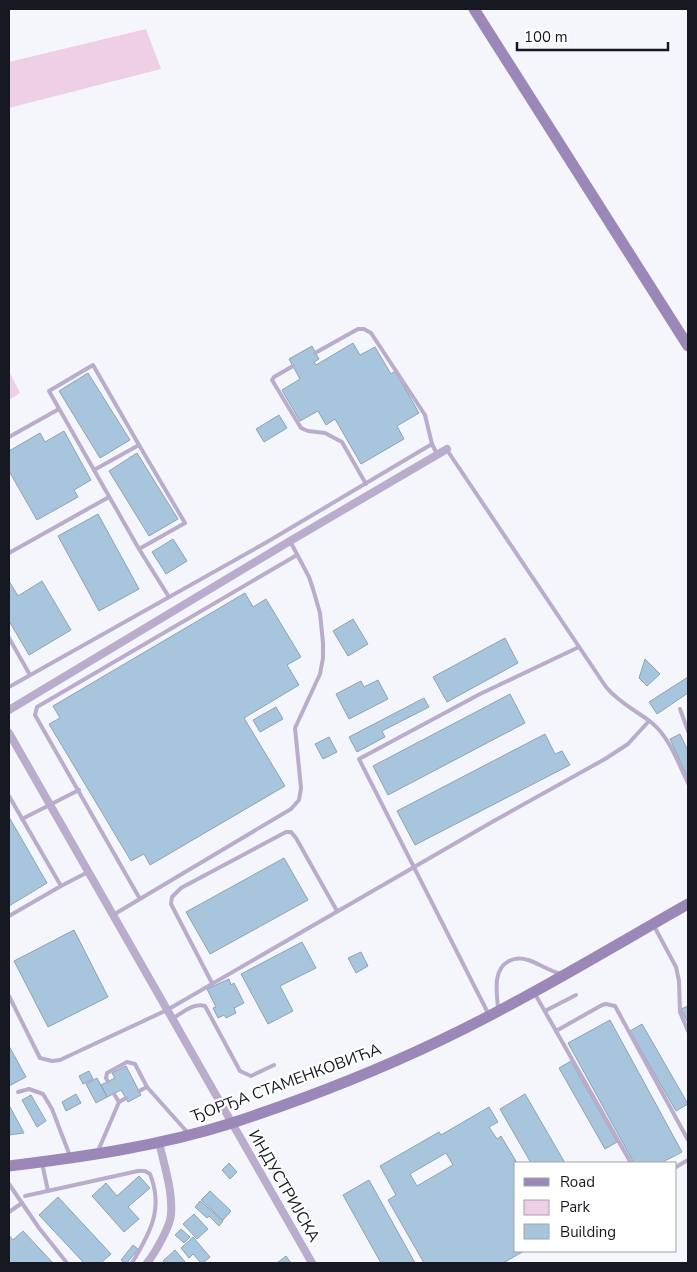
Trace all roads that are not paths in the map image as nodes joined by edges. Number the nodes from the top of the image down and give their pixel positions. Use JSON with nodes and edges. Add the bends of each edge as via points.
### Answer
{"nodes":[{"id":1,"x":474,"y":9,"type":"edge"},
{"id":2,"x":688,"y":346,"type":"edge"},
{"id":3,"x":316,"y":353,"type":"dead end"},
{"id":4,"x":293,"y":366,"type":"dead end"},
{"id":5,"x":59,"y":409,"type":"junction"},
{"id":6,"x":9,"y":437,"type":"edge"},
{"id":7,"x":432,"y":444,"type":"junction"},
{"id":8,"x":139,"y":445,"type":"junction"},
{"id":9,"x":447,"y":448,"type":"joint"},
{"id":10,"x":437,"y":454,"type":"junction"},
{"id":11,"x":94,"y":470,"type":"junction"},
{"id":12,"x":366,"y":484,"type":"junction"},
{"id":13,"x":109,"y":497,"type":"junction"},
{"id":14,"x":290,"y":541,"type":"junction"},
{"id":15,"x":139,"y":549,"type":"junction"},
{"id":16,"x":9,"y":553,"type":"edge"},
{"id":17,"x":297,"y":555,"type":"junction"},
{"id":18,"x":169,"y":597,"type":"junction"},
{"id":19,"x":9,"y":638,"type":"edge"},
{"id":20,"x":579,"y":647,"type":"junction"},
{"id":21,"x":30,"y":675,"type":"junction"},
{"id":22,"x":9,"y":688,"type":"edge"},
{"id":23,"x":680,"y":709,"type":"dead end"},
{"id":24,"x":9,"y":710,"type":"edge"},
{"id":25,"x":649,"y":721,"type":"junction"},
{"id":26,"x":688,"y":731,"type":"edge"},
{"id":27,"x":9,"y":734,"type":"edge"},
{"id":28,"x":688,"y":783,"type":"edge"},
{"id":29,"x":78,"y":790,"type":"junction"},
{"id":30,"x":9,"y":796,"type":"edge"},
{"id":31,"x":50,"y":805,"type":"junction"},
{"id":32,"x":22,"y":820,"type":"junction"},
{"id":33,"x":414,"y":868,"type":"junction"},
{"id":34,"x":88,"y":872,"type":"junction"},
{"id":35,"x":61,"y":886,"type":"junction"},
{"id":36,"x":140,"y":899,"type":"junction"},
{"id":37,"x":688,"y":904,"type":"edge"},
{"id":38,"x":337,"y":911,"type":"junction"},
{"id":39,"x":113,"y":915,"type":"junction"},
{"id":40,"x":9,"y":916,"type":"edge"},
{"id":41,"x":653,"y":924,"type":"junction"},
{"id":42,"x":563,"y":974,"type":"junction"},
{"id":43,"x":212,"y":984,"type":"junction"},
{"id":44,"x":533,"y":991,"type":"junction"},
{"id":45,"x":576,"y":995,"type":"dead end"},
{"id":46,"x":9,"y":996,"type":"edge"},
{"id":47,"x":167,"y":1010,"type":"junction"},
{"id":48,"x":545,"y":1011,"type":"junction"},
{"id":49,"x":493,"y":1013,"type":"junction"},
{"id":50,"x":172,"y":1019,"type":"junction"},
{"id":51,"x":556,"y":1030,"type":"junction"},
{"id":52,"x":688,"y":1031,"type":"edge"},
{"id":53,"x":274,"y":1065,"type":"dead end"},
{"id":54,"x":108,"y":1082,"type":"dead end"},
{"id":55,"x":148,"y":1087,"type":"junction"},
{"id":56,"x":139,"y":1091,"type":"dead end"},
{"id":57,"x":18,"y":1092,"type":"dead end"},
{"id":58,"x":114,"y":1094,"type":"dead end"},
{"id":59,"x":126,"y":1098,"type":"dead end"},
{"id":60,"x":119,"y":1102,"type":"junction"},
{"id":61,"x":232,"y":1123,"type":"junction"},
{"id":62,"x":189,"y":1135,"type":"junction"},
{"id":63,"x":688,"y":1140,"type":"edge"},
{"id":64,"x":159,"y":1142,"type":"junction"},
{"id":65,"x":98,"y":1153,"type":"junction"},
{"id":66,"x":71,"y":1158,"type":"junction"},
{"id":67,"x":688,"y":1160,"type":"edge"},
{"id":68,"x":41,"y":1162,"type":"junction"},
{"id":69,"x":630,"y":1162,"type":"edge"},
{"id":70,"x":9,"y":1166,"type":"edge"},
{"id":71,"x":677,"y":1166,"type":"edge"},
{"id":72,"x":9,"y":1184,"type":"edge"},
{"id":73,"x":48,"y":1190,"type":"junction"},
{"id":74,"x":25,"y":1196,"type":"dead end"},
{"id":75,"x":22,"y":1203,"type":"junction"},
{"id":76,"x":9,"y":1212,"type":"edge"},
{"id":77,"x":67,"y":1263,"type":"edge"},
{"id":78,"x":132,"y":1263,"type":"edge"},
{"id":79,"x":147,"y":1263,"type":"edge"},
{"id":80,"x":312,"y":1263,"type":"edge"}],
"edges":[{"from":1,"to":2,"type":"street"},
{"from":3,"to":7,"type":"lane","via":[[358,329],[371,333],[425,415]]},
{"from":4,"to":12,"type":"lane","via":[[272,380],[301,428],[342,442]]},
{"from":5,"to":6,"type":"lane"},
{"from":5,"to":8,"type":"lane","via":[[49,391],[93,365]]},
{"from":5,"to":11,"type":"lane"},
{"from":7,"to":10,"type":"lane"},
{"from":7,"to":12,"type":"lane"},
{"from":8,"to":11,"type":"lane"},
{"from":8,"to":15,"type":"lane","via":[[185,523]]},
{"from":9,"to":10,"type":"street"},
{"from":9,"to":20,"type":"lane"},
{"from":10,"to":14,"type":"street"},
{"from":11,"to":13,"type":"lane"},
{"from":12,"to":18,"type":"lane"},
{"from":13,"to":15,"type":"lane"},
{"from":13,"to":16,"type":"lane"},
{"from":14,"to":17,"type":"lane"},
{"from":14,"to":24,"type":"street"},
{"from":15,"to":18,"type":"lane"},
{"from":17,"to":29,"type":"lane","via":[[37,707],[35,714]]},
{"from":17,"to":36,"type":"lane","via":[[317,601],[323,643],[320,674],[295,728],[301,788],[299,800],[291,809]]},
{"from":18,"to":21,"type":"lane"},
{"from":19,"to":21,"type":"lane"},
{"from":20,"to":25,"type":"lane","via":[[612,694]]},
{"from":20,"to":33,"type":"lane","via":[[498,685],[359,759]]},
{"from":21,"to":22,"type":"lane"},
{"from":23,"to":26,"type":"lane"},
{"from":25,"to":28,"type":"lane","via":[[668,741]]},
{"from":25,"to":33,"type":"lane","via":[[628,744],[605,759]]},
{"from":27,"to":31,"type":"street","name":"ИНДУСТРИЈСКА"},
{"from":29,"to":31,"type":"lane"},
{"from":29,"to":36,"type":"lane"},
{"from":30,"to":32,"type":"lane"},
{"from":31,"to":32,"type":"lane"},
{"from":31,"to":34,"type":"street","name":"ИНДУСТРИЈСКА"},
{"from":32,"to":35,"type":"lane"},
{"from":33,"to":38,"type":"lane"},
{"from":33,"to":49,"type":"lane"},
{"from":34,"to":35,"type":"lane"},
{"from":34,"to":39,"type":"street","name":"ИНДУСТРИЈСКА"},
{"from":35,"to":40,"type":"lane"},
{"from":36,"to":39,"type":"lane"},
{"from":37,"to":41,"type":"street","name":"ЂОРЂА СТАМЕНКОВИЋА"},
{"from":38,"to":43,"type":"lane"},
{"from":38,"to":43,"type":"lane","via":[[291,832],[181,888],[172,897],[171,904]]},
{"from":39,"to":47,"type":"street","name":"ИНДУСТРИЈСКА"},
{"from":41,"to":42,"type":"street","name":"ЂОРЂА СТАМЕНКОВИЋА"},
{"from":41,"to":52,"type":"lane","via":[[676,967],[680,1012]]},
{"from":42,"to":44,"type":"street","name":"ЂОРЂА СТАМЕНКОВИЋА"},
{"from":42,"to":49,"type":"lane","via":[[527,960],[516,959],[506,963],[497,976]]},
{"from":43,"to":47,"type":"lane"},
{"from":44,"to":48,"type":"lane"},
{"from":44,"to":49,"type":"street","name":"ЂОРЂА СТАМЕНКОВИЋА"},
{"from":45,"to":48,"type":"lane"},
{"from":46,"to":47,"type":"lane","via":[[40,1058],[52,1061]]},
{"from":47,"to":50,"type":"street","name":"ИНДУСТРИЈСКА"},
{"from":48,"to":51,"type":"lane"},
{"from":49,"to":61,"type":"street","name":"ЂОРЂА СТАМЕНКОВИЋА","via":[[369,1073]]},
{"from":50,"to":53,"type":"lane","via":[[202,1004],[240,1071],[251,1076]]},
{"from":50,"to":61,"type":"street","name":"ИНДУСТРИЈСКА"},
{"from":51,"to":63,"type":"lane","via":[[602,1005],[615,1006]]},
{"from":51,"to":69,"type":"lane"},
{"from":54,"to":55,"type":"lane","via":[[107,1073],[130,1062]]},
{"from":55,"to":56,"type":"lane"},
{"from":55,"to":62,"type":"lane"},
{"from":57,"to":66,"type":"lane","via":[[28,1089],[43,1094]]},
{"from":58,"to":60,"type":"lane"},
{"from":59,"to":60,"type":"lane"},
{"from":60,"to":65,"type":"lane"},
{"from":61,"to":62,"type":"street","name":"ЂОРЂА СТАМЕНКОВИЋА"},
{"from":61,"to":80,"type":"street","name":"ИНДУСТРИЈСКА"},
{"from":62,"to":64,"type":"street","name":"ЂОРЂА СТАМЕНКОВИЋА"},
{"from":64,"to":65,"type":"street","name":"ЂОРЂА СТАМЕНКОВИЋА"},
{"from":64,"to":79,"type":"street","via":[[170,1193],[171,1217],[156,1252]]},
{"from":65,"to":66,"type":"street","name":"ЂОРЂА СТАМЕНКОВИЋА"},
{"from":66,"to":68,"type":"street","name":"ЂОРЂА СТАМЕНКОВИЋА"},
{"from":67,"to":71,"type":"lane"},
{"from":68,"to":70,"type":"street","name":"ЂОРЂА СТАМЕНКОВИЋА"},
{"from":68,"to":73,"type":"lane"},
{"from":72,"to":75,"type":"lane"},
{"from":73,"to":74,"type":"lane"},
{"from":73,"to":78,"type":"lane","via":[[138,1171],[150,1174],[156,1193],[155,1212],[145,1242]]},
{"from":75,"to":76,"type":"lane"},
{"from":75,"to":77,"type":"lane"}]}
